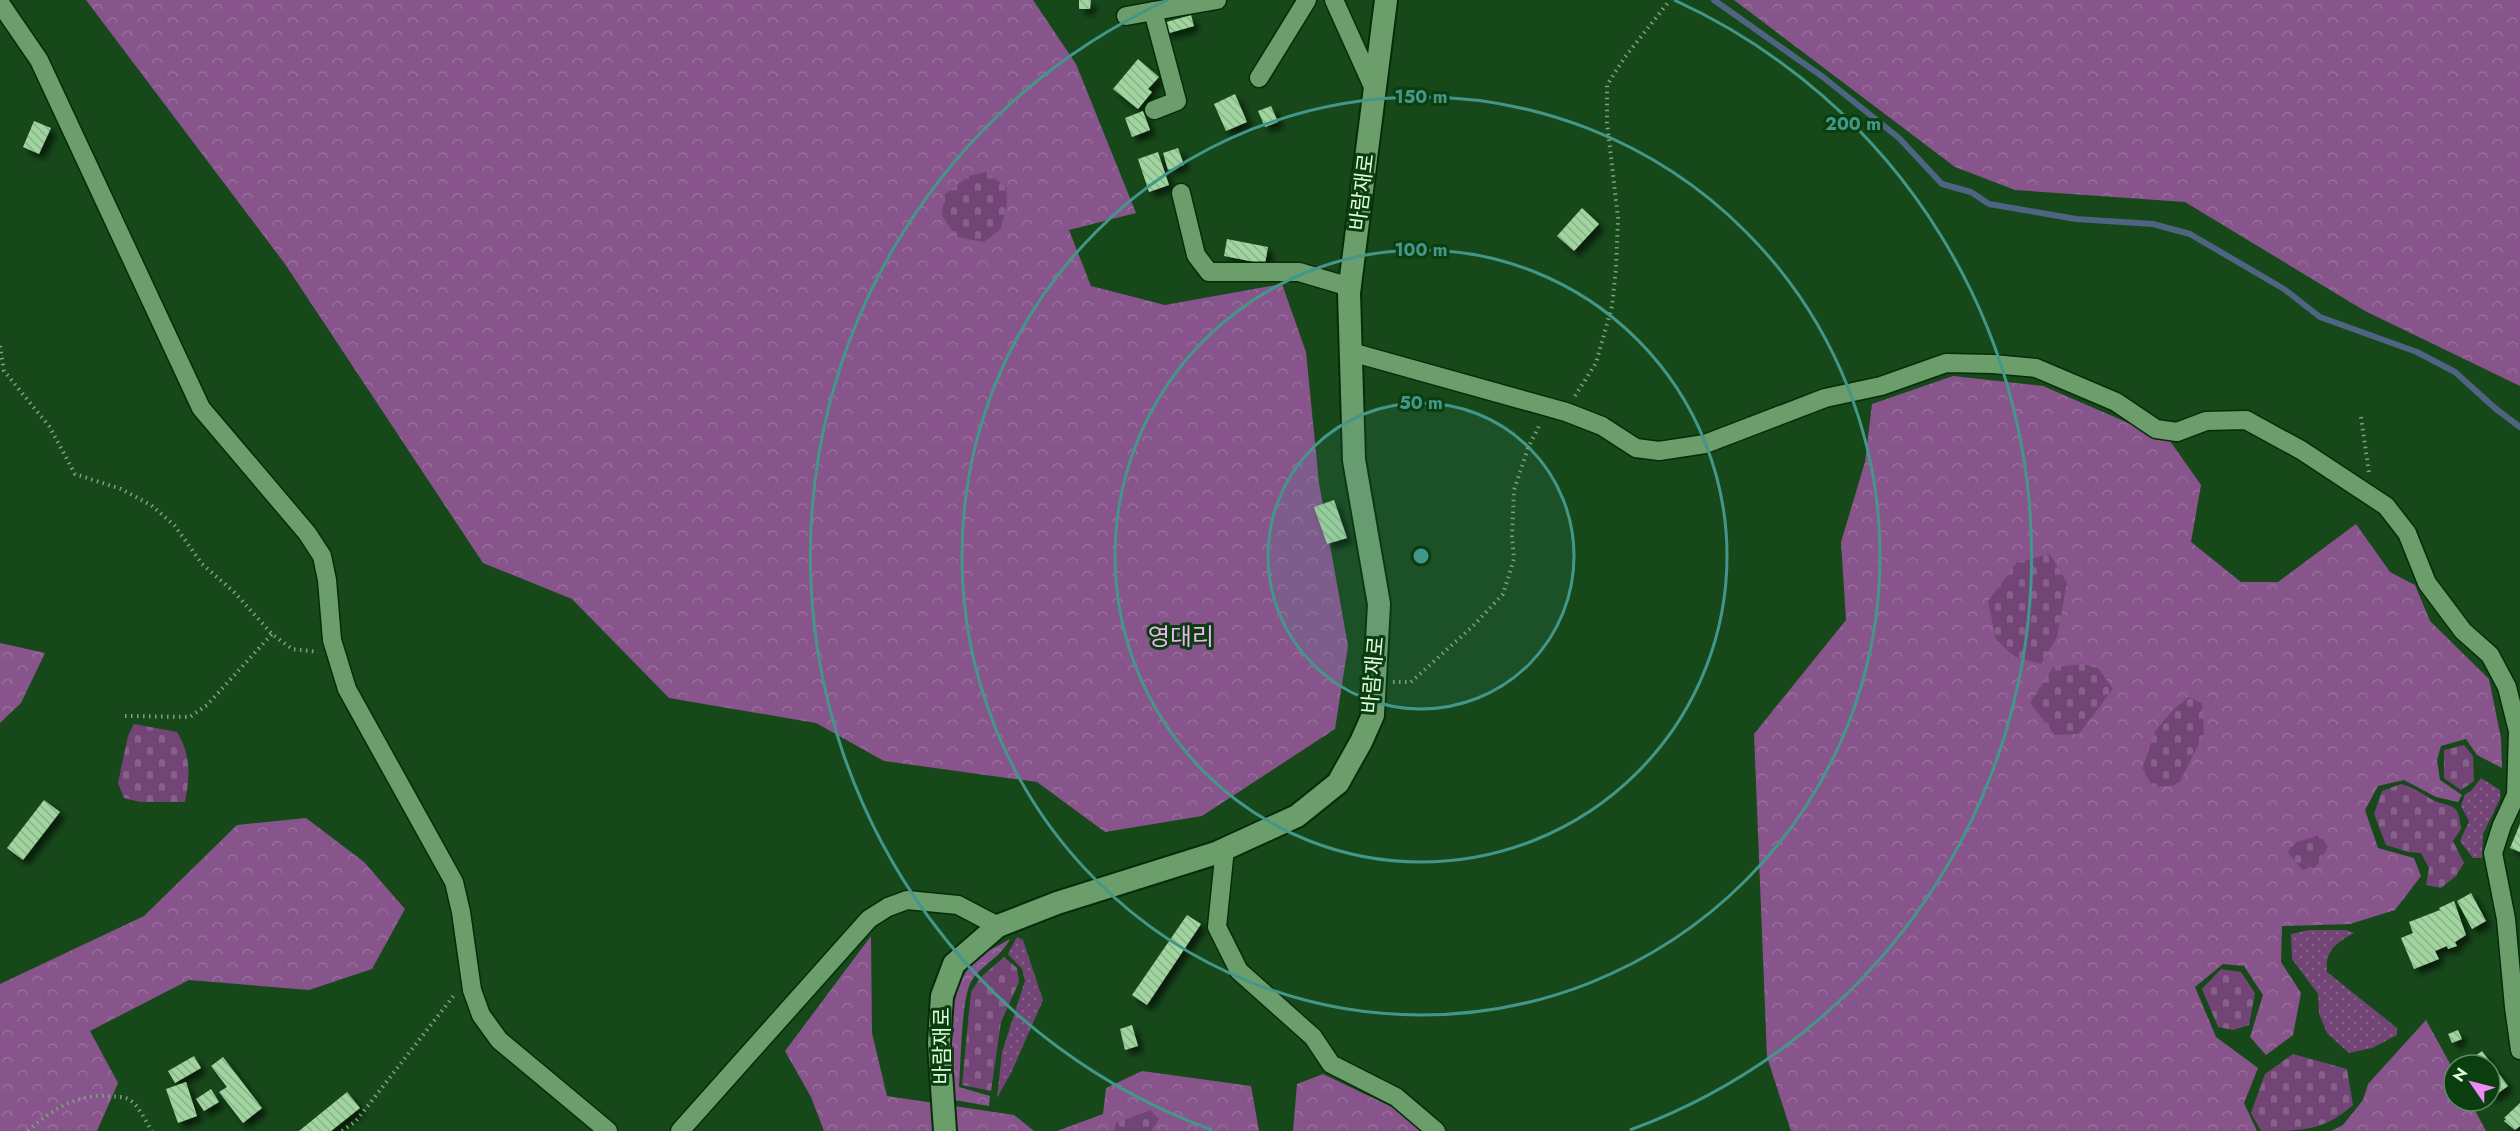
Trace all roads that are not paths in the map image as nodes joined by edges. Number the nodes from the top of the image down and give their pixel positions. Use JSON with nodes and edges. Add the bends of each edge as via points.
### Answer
{"nodes":[{"id":1,"x":1217,"y":0,"type":"edge"},
{"id":2,"x":1307,"y":0,"type":"edge"},
{"id":3,"x":1334,"y":0,"type":"edge"},
{"id":4,"x":1386,"y":0,"type":"edge"},
{"id":5,"x":0,"y":3,"type":"edge"},
{"id":6,"x":1153,"y":11,"type":"junction"},
{"id":7,"x":1126,"y":16,"type":"dead end"},
{"id":8,"x":1259,"y":78,"type":"dead end"},
{"id":9,"x":1375,"y":91,"type":"junction"},
{"id":10,"x":1154,"y":110,"type":"dead end"},
{"id":11,"x":1181,"y":193,"type":"dead end"},
{"id":12,"x":1350,"y":287,"type":"junction"},
{"id":13,"x":1351,"y":352,"type":"junction"},
{"id":14,"x":1225,"y":849,"type":"junction"},
{"id":15,"x":998,"y":926,"type":"junction"},
{"id":16,"x":2520,"y":1050,"type":"edge"},
{"id":17,"x":608,"y":1131,"type":"edge"},
{"id":18,"x":680,"y":1131,"type":"edge"},
{"id":19,"x":945,"y":1131,"type":"edge"},
{"id":20,"x":1436,"y":1131,"type":"edge"}],
"edges":[{"from":1,"to":6,"type":"street"},
{"from":2,"to":8,"type":"street"},
{"from":3,"to":9,"type":"street"},
{"from":4,"to":9,"type":"street","name":"바람재로"},
{"from":5,"to":17,"type":"street","via":[[39,60],[201,408],[321,556],[332,640],[347,689],[454,882],[472,990],[481,1015],[499,1040]]},
{"from":6,"to":7,"type":"street"},
{"from":6,"to":10,"type":"street","via":[[1177,101]]},
{"from":9,"to":12,"type":"street","name":"바람재로"},
{"from":11,"to":12,"type":"street","via":[[1196,255],[1209,272],[1299,272]]},
{"from":12,"to":13,"type":"street","name":"바람재로"},
{"from":13,"to":14,"type":"street","name":"바람재로","via":[[1354,460],[1379,604],[1373,715],[1338,783],[1297,816]]},
{"from":13,"to":16,"type":"street","via":[[1557,410],[1602,426],[1636,448],[1659,451],[1705,444],[1825,398],[1881,386],[1946,363],[2036,368],[2116,402],[2156,429],[2177,432],[2205,421],[2246,420],[2301,450],[2386,506],[2407,533],[2427,583],[2463,631],[2490,654],[2507,687],[2518,731],[2516,795],[2493,853],[2506,919]]},
{"from":14,"to":15,"type":"street","name":"바람재로"},
{"from":14,"to":20,"type":"street","via":[[1217,927],[1239,971],[1313,1037],[1331,1064],[1396,1096]]},
{"from":15,"to":18,"type":"street","via":[[958,905],[908,900],[869,919]]},
{"from":15,"to":19,"type":"street","name":"바람재로","via":[[954,964],[942,996],[939,1043]]}]}
